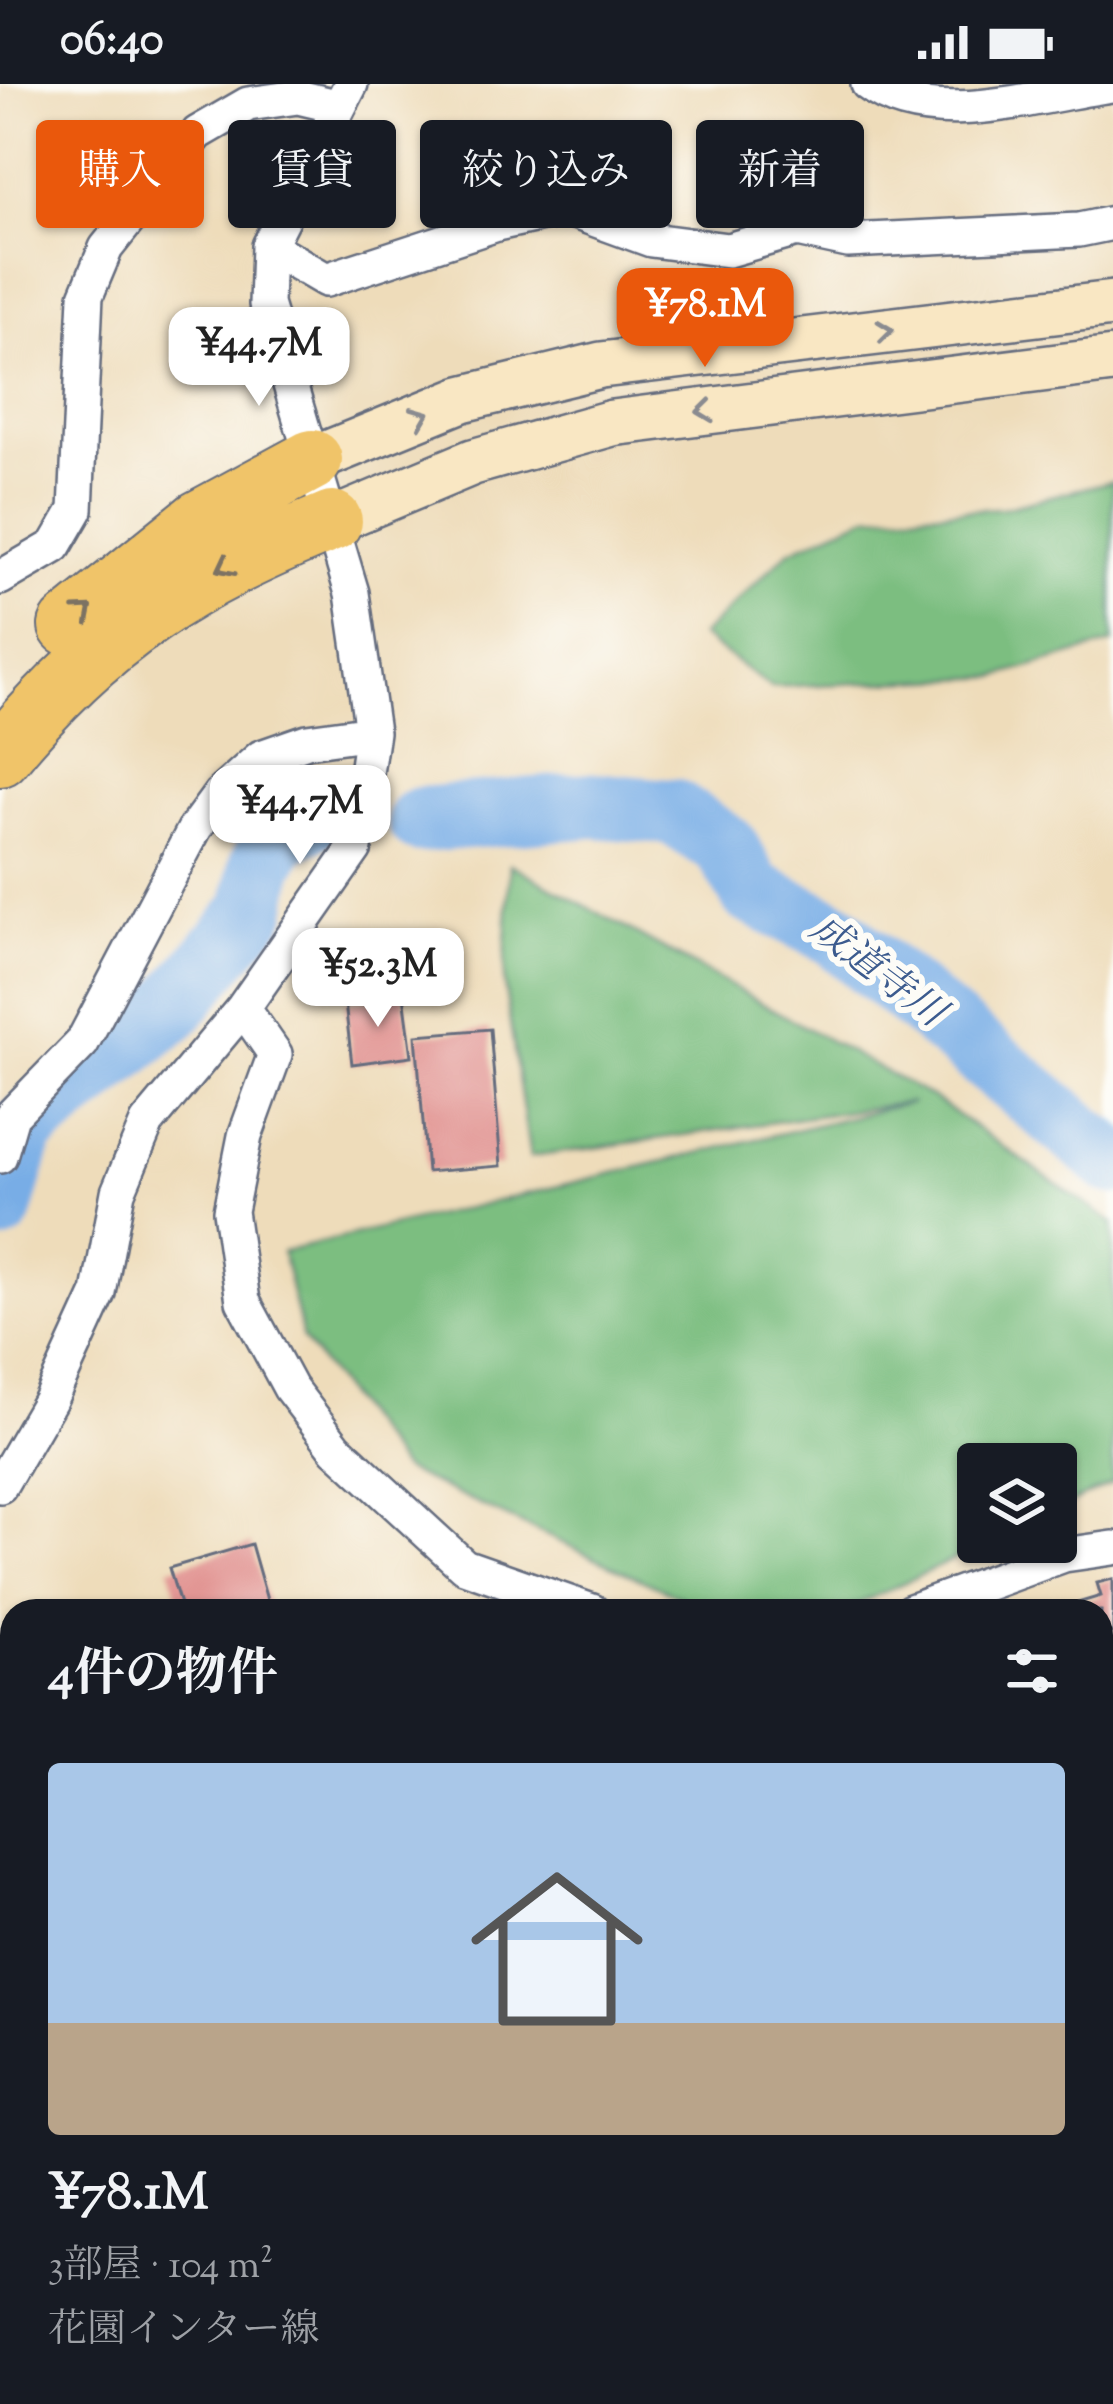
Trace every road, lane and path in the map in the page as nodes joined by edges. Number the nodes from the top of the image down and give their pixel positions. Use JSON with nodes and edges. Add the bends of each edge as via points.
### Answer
{"nodes":[{"id":1,"x":868,"y":84,"type":"edge"},
{"id":2,"x":1113,"y":85,"type":"edge"},
{"id":3,"x":344,"y":95,"type":"edge"},
{"id":4,"x":1113,"y":223,"type":"edge"},
{"id":5,"x":268,"y":246,"type":"junction"},
{"id":6,"x":1113,"y":304,"type":"edge"},
{"id":7,"x":1113,"y":360,"type":"edge"},
{"id":8,"x":312,"y":460,"type":"junction"},
{"id":9,"x":332,"y":521,"type":"junction"},
{"id":10,"x":0,"y":578,"type":"edge"},
{"id":11,"x":0,"y":692,"type":"edge"},
{"id":12,"x":372,"y":732,"type":"junction"},
{"id":13,"x":0,"y":756,"type":"edge"},
{"id":14,"x":243,"y":1008,"type":"junction"},
{"id":15,"x":0,"y":1156,"type":"edge"},
{"id":16,"x":0,"y":1486,"type":"edge"},
{"id":17,"x":1113,"y":1548,"type":"edge"},
{"id":18,"x":558,"y":1599,"type":"edge"},
{"id":19,"x":944,"y":1599,"type":"edge"}],
"edges":[{"from":1,"to":2,"type":"street","via":[[884,97],[947,108]]},
{"from":3,"to":5,"type":"street"},
{"from":3,"to":10,"type":"street","via":[[248,104],[198,133],[106,248],[86,296],[76,510],[55,546]]},
{"from":4,"to":5,"type":"street","via":[[848,242],[797,230],[728,250],[651,240],[566,209],[326,280]]},
{"from":5,"to":8,"type":"street","via":[[266,304]]},
{"from":8,"to":6,"type":"main road","one_way":true,"via":[[462,399],[601,365]]},
{"from":7,"to":9,"type":"main road","one_way":true,"via":[[612,423],[473,462]]},
{"from":8,"to":9,"type":"street"},
{"from":11,"to":8,"type":"highway","one_way":true,"via":[[199,520]]},
{"from":9,"to":12,"type":"street","via":[[352,593]]},
{"from":9,"to":13,"type":"highway","one_way":true,"via":[[224,565],[144,615],[64,683]]},
{"from":12,"to":14,"type":"street","via":[[355,848]]},
{"from":12,"to":15,"type":"street","via":[[261,757],[220,794],[82,1042],[12,1115]]},
{"from":14,"to":16,"type":"street","via":[[147,1123],[118,1192],[98,1293]]},
{"from":14,"to":18,"type":"street","via":[[275,1054],[245,1136],[230,1211],[242,1301],[290,1388],[336,1448],[464,1566]]},
{"from":17,"to":19,"type":"street","via":[[1064,1555]]}]}
